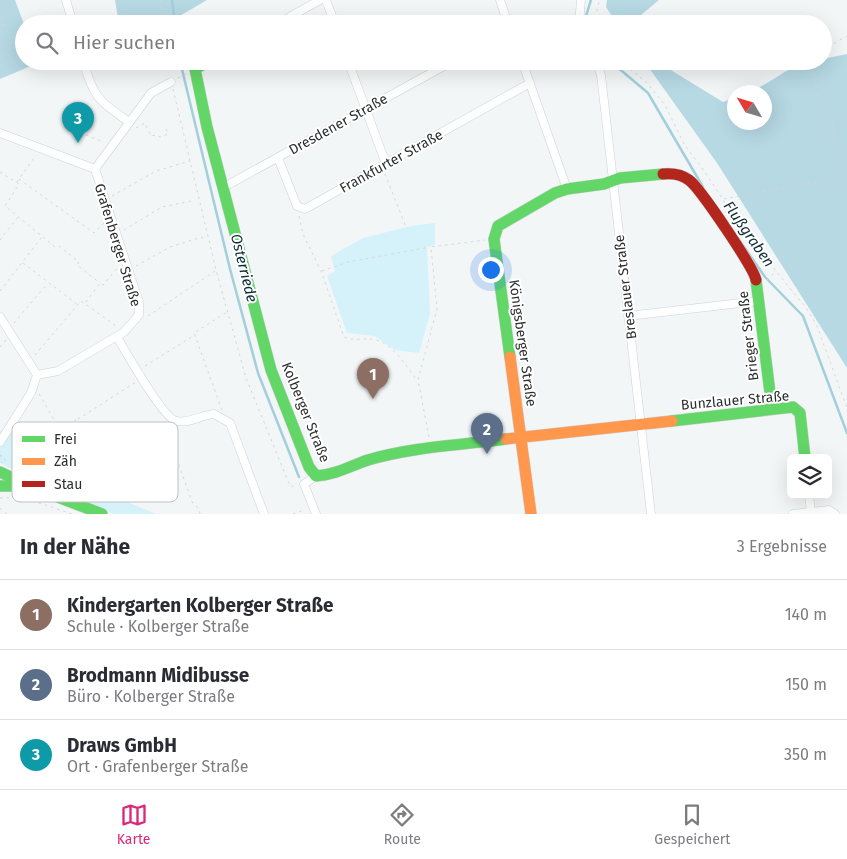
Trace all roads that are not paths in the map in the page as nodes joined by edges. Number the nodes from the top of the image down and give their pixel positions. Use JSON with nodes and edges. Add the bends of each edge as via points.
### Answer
{"nodes":[{"id":1,"x":66,"y":0,"type":"edge"},
{"id":2,"x":320,"y":0,"type":"edge"},
{"id":3,"x":326,"y":0,"type":"edge"},
{"id":4,"x":500,"y":0,"type":"edge"},
{"id":5,"x":581,"y":0,"type":"edge"},
{"id":6,"x":70,"y":15,"type":"edge"},
{"id":7,"x":293,"y":15,"type":"edge"},
{"id":8,"x":332,"y":15,"type":"edge"},
{"id":9,"x":505,"y":15,"type":"edge"},
{"id":10,"x":580,"y":15,"type":"edge"},
{"id":11,"x":85,"y":70,"type":"edge"},
{"id":12,"x":195,"y":70,"type":"edge"},
{"id":13,"x":351,"y":70,"type":"edge"},
{"id":14,"x":437,"y":70,"type":"edge"},
{"id":15,"x":525,"y":70,"type":"edge"},
{"id":16,"x":599,"y":70,"type":"edge"},
{"id":17,"x":171,"y":82,"type":"road end"},
{"id":18,"x":530,"y":83,"type":"junction"},
{"id":19,"x":366,"y":109,"type":"junction"},
{"id":20,"x":127,"y":125,"type":"junction"},
{"id":21,"x":0,"y":133,"type":"edge"},
{"id":22,"x":278,"y":158,"type":"junction"},
{"id":23,"x":383,"y":165,"type":"junction"},
{"id":24,"x":94,"y":169,"type":"junction"},
{"id":25,"x":612,"y":181,"type":"junction"},
{"id":26,"x":224,"y":187,"type":"junction"},
{"id":27,"x":567,"y":189,"type":"junction"},
{"id":28,"x":758,"y":301,"type":"junction"},
{"id":29,"x":628,"y":316,"type":"junction"},
{"id":30,"x":0,"y":317,"type":"edge"},
{"id":31,"x":117,"y":337,"type":"junction"},
{"id":32,"x":37,"y":375,"type":"junction"},
{"id":33,"x":772,"y":409,"type":"junction"},
{"id":34,"x":12,"y":422,"type":"edge"},
{"id":35,"x":12,"y":422,"type":"edge"},
{"id":36,"x":640,"y":424,"type":"junction"},
{"id":37,"x":521,"y":438,"type":"junction"},
{"id":38,"x":0,"y":442,"type":"edge"},
{"id":39,"x":805,"y":454,"type":"edge"},
{"id":40,"x":0,"y":472,"type":"edge"},
{"id":41,"x":316,"y":476,"type":"junction"},
{"id":42,"x":12,"y":478,"type":"edge"},
{"id":43,"x":809,"y":499,"type":"edge"},
{"id":44,"x":71,"y":502,"type":"edge"},
{"id":45,"x":314,"y":510,"type":"edge"},
{"id":46,"x":811,"y":512,"type":"junction"},
{"id":47,"x":102,"y":514,"type":"edge"},
{"id":48,"x":264,"y":514,"type":"edge"},
{"id":49,"x":531,"y":514,"type":"edge"},
{"id":50,"x":650,"y":514,"type":"edge"},
{"id":51,"x":794,"y":514,"type":"edge"},
{"id":52,"x":835,"y":514,"type":"edge"}],
"edges":[{"from":1,"to":6,"type":"street"},
{"from":2,"to":7,"type":"street"},
{"from":3,"to":8,"type":"street"},
{"from":4,"to":9,"type":"street"},
{"from":5,"to":10,"type":"street"},
{"from":11,"to":20,"type":"street","via":[[96,98]]},
{"from":12,"to":26,"type":"street","name":"Kolberger Straße"},
{"from":13,"to":19,"type":"street"},
{"from":14,"to":19,"type":"street","name":"Dresdener Straße"},
{"from":15,"to":18,"type":"street"},
{"from":16,"to":25,"type":"street","name":"Breslauer Straße"},
{"from":17,"to":20,"type":"street","name":"Grafenberger Straße","via":[[152,92]]},
{"from":18,"to":23,"type":"street","name":"Frankfurter Straße"},
{"from":18,"to":27,"type":"street"},
{"from":19,"to":22,"type":"street","name":"Dresdener Straße"},
{"from":19,"to":23,"type":"street"},
{"from":20,"to":24,"type":"street","name":"Grafenberger Straße"},
{"from":21,"to":24,"type":"street","name":"Grafenberger Straße"},
{"from":22,"to":23,"type":"street","name":"Frankfurter Straße","via":[[297,206],[305,209]]},
{"from":22,"to":26,"type":"street","name":"Dresdener Straße"},
{"from":24,"to":31,"type":"street","name":"Grafenberger Straße","via":[[139,302],[136,321]]},
{"from":25,"to":27,"type":"street"},
{"from":25,"to":28,"type":"street","name":"Brieger Straße","via":[[674,173],[689,180],[703,195],[738,253],[752,269],[758,286]]},
{"from":25,"to":29,"type":"street","name":"Breslauer Straße"},
{"from":26,"to":41,"type":"street","name":"Kolberger Straße","via":[[271,370],[309,466]]},
{"from":27,"to":37,"type":"street","name":"Königsberger Straße","via":[[498,226],[494,239]]},
{"from":28,"to":29,"type":"street"},
{"from":28,"to":33,"type":"street","name":"Brieger Straße"},
{"from":29,"to":36,"type":"street","name":"Breslauer Straße"},
{"from":30,"to":32,"type":"street"},
{"from":31,"to":32,"type":"street","name":"Grafenberger Straße","via":[[58,371]]},
{"from":31,"to":48,"type":"street","via":[[161,408],[174,420],[214,414],[226,419],[232,427]]},
{"from":32,"to":34,"type":"street"},
{"from":33,"to":36,"type":"street","name":"Bunzlauer Straße"},
{"from":33,"to":39,"type":"street","name":"Bunzlauer Straße","via":[[794,407],[800,413]]},
{"from":35,"to":38,"type":"street"},
{"from":36,"to":37,"type":"street","name":"Kolberger Straße"},
{"from":36,"to":50,"type":"street","name":"Breslauer Straße"},
{"from":37,"to":41,"type":"street","name":"Kolberger Straße","via":[[431,448],[368,460],[330,475]]},
{"from":37,"to":49,"type":"street","name":"Königsberger Straße"},
{"from":40,"to":42,"type":"street"},
{"from":41,"to":45,"type":"street","via":[[304,484]]},
{"from":43,"to":46,"type":"street"},
{"from":44,"to":47,"type":"street"},
{"from":46,"to":51,"type":"street"},
{"from":46,"to":52,"type":"street","via":[[829,510]]}]}
